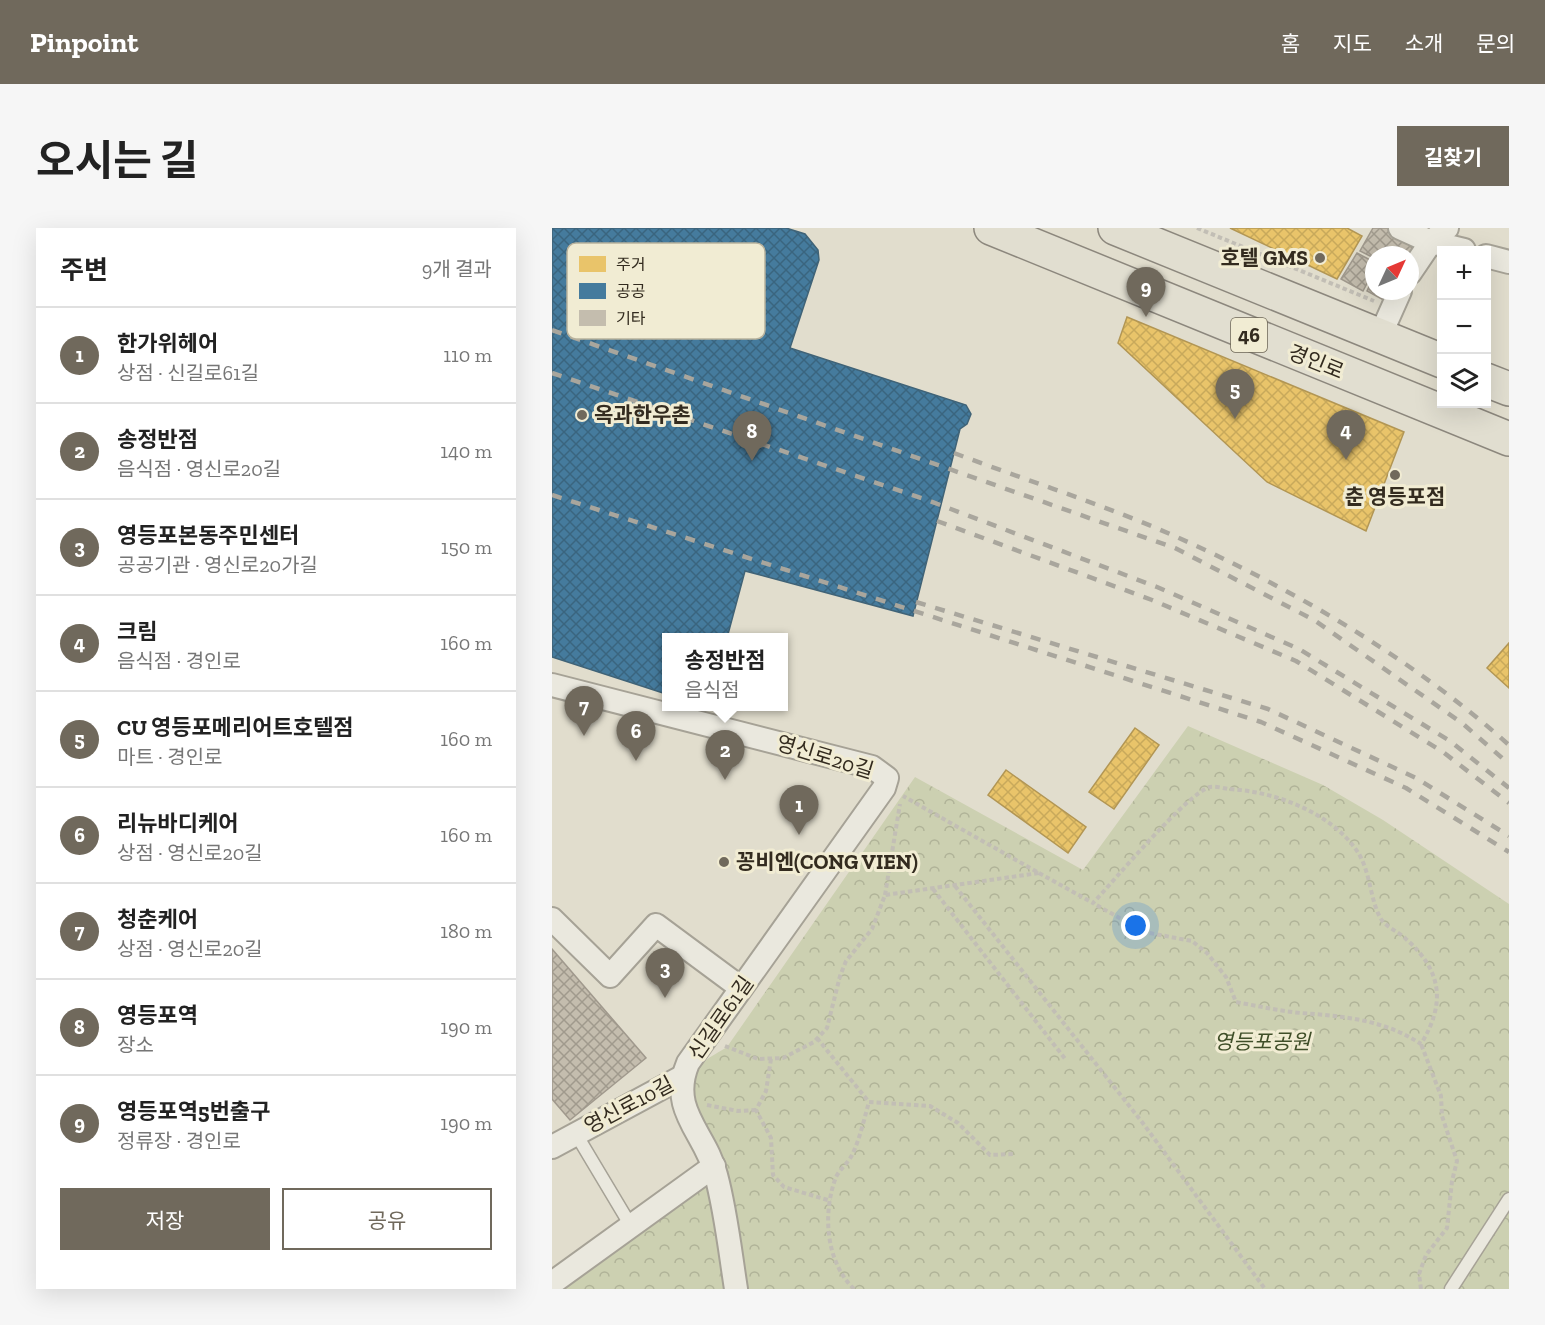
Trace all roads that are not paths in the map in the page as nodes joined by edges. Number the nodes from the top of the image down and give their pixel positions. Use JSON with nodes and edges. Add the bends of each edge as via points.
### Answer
{"nodes":[{"id":1,"x":991,"y":228,"type":"edge"},
{"id":2,"x":1115,"y":228,"type":"edge"},
{"id":3,"x":1400,"y":228,"type":"edge"},
{"id":4,"x":1439,"y":235,"type":"edge"},
{"id":5,"x":1457,"y":246,"type":"edge"},
{"id":6,"x":1491,"y":257,"type":"edge"},
{"id":7,"x":1419,"y":261,"type":"edge"},
{"id":8,"x":1509,"y":262,"type":"edge"},
{"id":9,"x":1390,"y":312,"type":"edge"},
{"id":10,"x":1437,"y":356,"type":"edge"},
{"id":11,"x":1491,"y":382,"type":"edge"},
{"id":12,"x":1509,"y":390,"type":"edge"},
{"id":13,"x":1509,"y":439,"type":"edge"},
{"id":14,"x":552,"y":685,"type":"edge"},
{"id":15,"x":887,"y":778,"type":"joint"},
{"id":16,"x":552,"y":919,"type":"edge"},
{"id":17,"x":741,"y":988,"type":"junction"},
{"id":18,"x":682,"y":1077,"type":"junction"},
{"id":19,"x":576,"y":1134,"type":"junction"},
{"id":20,"x":552,"y":1148,"type":"edge"},
{"id":21,"x":714,"y":1166,"type":"junction"},
{"id":22,"x":1509,"y":1199,"type":"edge"},
{"id":23,"x":631,"y":1226,"type":"junction"},
{"id":24,"x":552,"y":1283,"type":"edge"},
{"id":25,"x":736,"y":1289,"type":"edge"},
{"id":26,"x":1451,"y":1289,"type":"edge"}],
"edges":[{"from":1,"to":13,"type":"main road","name":"경인로","number":"46"},
{"from":2,"to":9,"type":"main road","number":"46"},
{"from":3,"to":4,"type":"street"},
{"from":4,"to":5,"type":"street"},
{"from":4,"to":7,"type":"street"},
{"from":6,"to":8,"type":"street"},
{"from":9,"to":10,"type":"main road","number":"46"},
{"from":11,"to":12,"type":"main road"},
{"from":14,"to":15,"type":"street","name":"영신로20길","via":[[872,767]]},
{"from":15,"to":17,"type":"street","name":"신길로61길","via":[[884,788]]},
{"from":16,"to":17,"type":"street","via":[[610,976],[656,925]]},
{"from":17,"to":18,"type":"street","name":"신길로61길"},
{"from":18,"to":19,"type":"street","name":"영신로10길"},
{"from":18,"to":21,"type":"street","name":"신길로61길","via":[[687,1116]]},
{"from":19,"to":20,"type":"street","name":"영신로10길"},
{"from":19,"to":23,"type":"lane","name":"영신로10길"},
{"from":21,"to":23,"type":"street"},
{"from":21,"to":25,"type":"street","name":"신길로61길"},
{"from":22,"to":26,"type":"lane"},
{"from":23,"to":24,"type":"street"}]}
